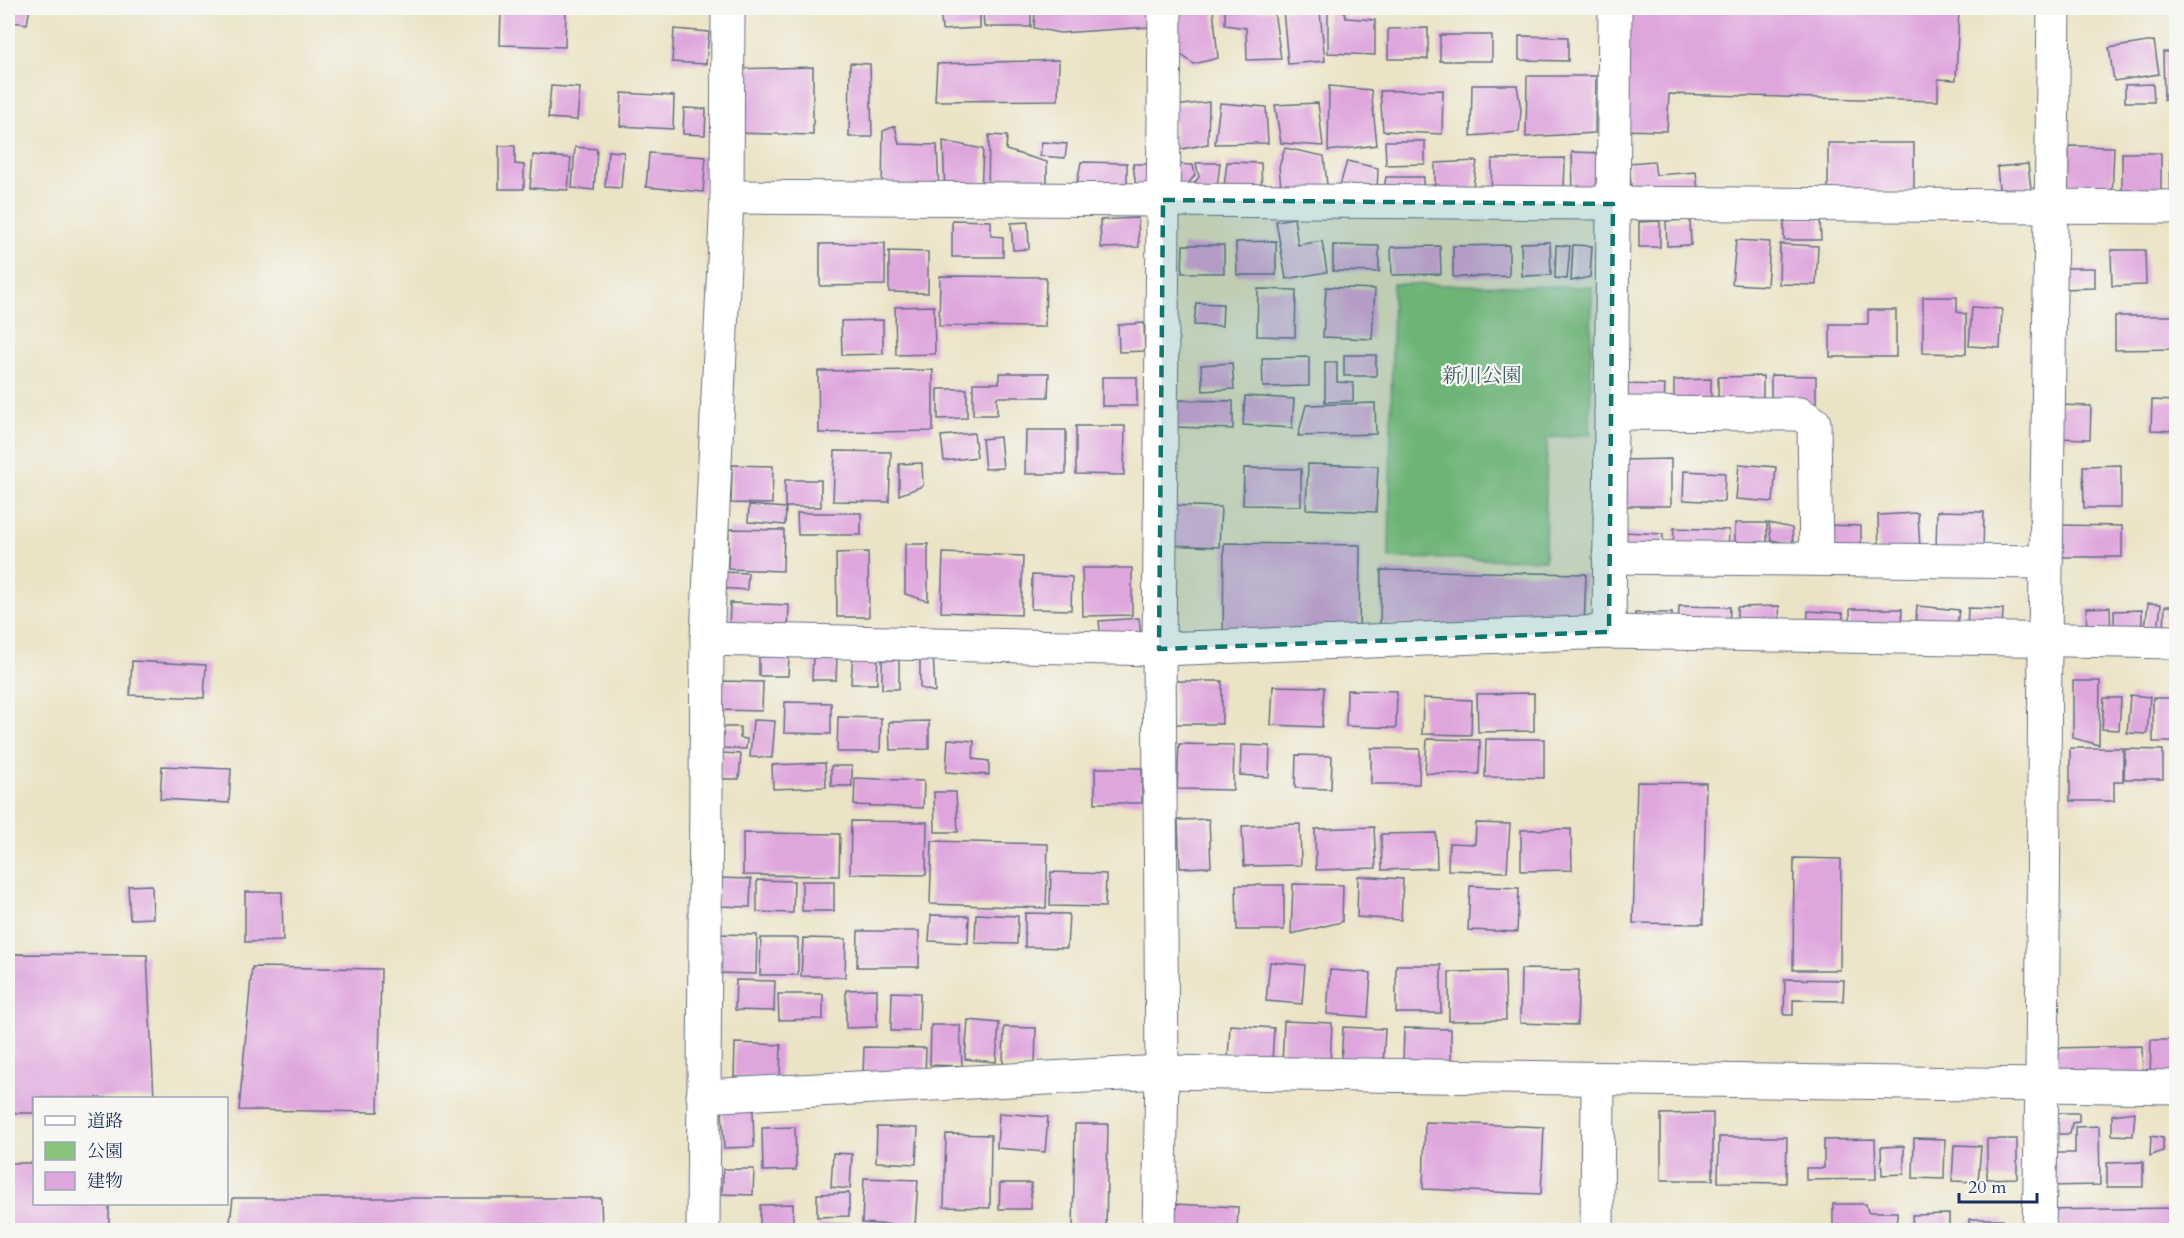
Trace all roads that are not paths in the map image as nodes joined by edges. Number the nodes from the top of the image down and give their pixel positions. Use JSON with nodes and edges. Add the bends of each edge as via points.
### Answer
{"nodes":[{"id":1,"x":728,"y":8,"type":"edge"},
{"id":2,"x":1165,"y":8,"type":"edge"},
{"id":3,"x":1615,"y":8,"type":"edge"},
{"id":4,"x":2054,"y":8,"type":"edge"},
{"id":5,"x":727,"y":197,"type":"junction"},
{"id":6,"x":1163,"y":200,"type":"junction"},
{"id":7,"x":1613,"y":204,"type":"junction"},
{"id":8,"x":2051,"y":206,"type":"junction"},
{"id":9,"x":2176,"y":207,"type":"edge"},
{"id":10,"x":1611,"y":413,"type":"junction"},
{"id":11,"x":1609,"y":557,"type":"junction"},
{"id":12,"x":1816,"y":560,"type":"junction"},
{"id":13,"x":2046,"y":562,"type":"junction"},
{"id":14,"x":1609,"y":632,"type":"junction"},
{"id":15,"x":706,"y":639,"type":"junction"},
{"id":16,"x":2045,"y":639,"type":"junction"},
{"id":17,"x":2176,"y":642,"type":"edge"},
{"id":18,"x":1159,"y":649,"type":"junction"},
{"id":19,"x":1162,"y":1072,"type":"junction"},
{"id":20,"x":1598,"y":1080,"type":"junction"},
{"id":21,"x":2042,"y":1085,"type":"junction"},
{"id":22,"x":2176,"y":1087,"type":"edge"},
{"id":23,"x":703,"y":1096,"type":"junction"},
{"id":24,"x":704,"y":1230,"type":"edge"},
{"id":25,"x":1159,"y":1230,"type":"edge"},
{"id":26,"x":1597,"y":1230,"type":"edge"},
{"id":27,"x":2038,"y":1230,"type":"edge"}],
"edges":[{"from":1,"to":5,"type":"street"},
{"from":2,"to":6,"type":"street"},
{"from":3,"to":7,"type":"street"},
{"from":4,"to":8,"type":"street"},
{"from":5,"to":6,"type":"street"},
{"from":5,"to":15,"type":"street"},
{"from":6,"to":7,"type":"street"},
{"from":6,"to":18,"type":"street"},
{"from":7,"to":8,"type":"street"},
{"from":7,"to":10,"type":"street"},
{"from":8,"to":9,"type":"street"},
{"from":8,"to":13,"type":"street"},
{"from":10,"to":11,"type":"street"},
{"from":10,"to":12,"type":"street","via":[[1800,414],[1814,423]]},
{"from":11,"to":12,"type":"street"},
{"from":11,"to":14,"type":"street"},
{"from":12,"to":13,"type":"street"},
{"from":13,"to":16,"type":"street"},
{"from":14,"to":16,"type":"street"},
{"from":14,"to":18,"type":"street"},
{"from":15,"to":18,"type":"street"},
{"from":15,"to":23,"type":"street"},
{"from":16,"to":17,"type":"street"},
{"from":16,"to":21,"type":"street"},
{"from":18,"to":19,"type":"street"},
{"from":19,"to":20,"type":"street"},
{"from":19,"to":23,"type":"street"},
{"from":19,"to":25,"type":"street"},
{"from":20,"to":21,"type":"street"},
{"from":20,"to":26,"type":"street"},
{"from":21,"to":22,"type":"street"},
{"from":21,"to":27,"type":"street"},
{"from":23,"to":24,"type":"street"}]}
